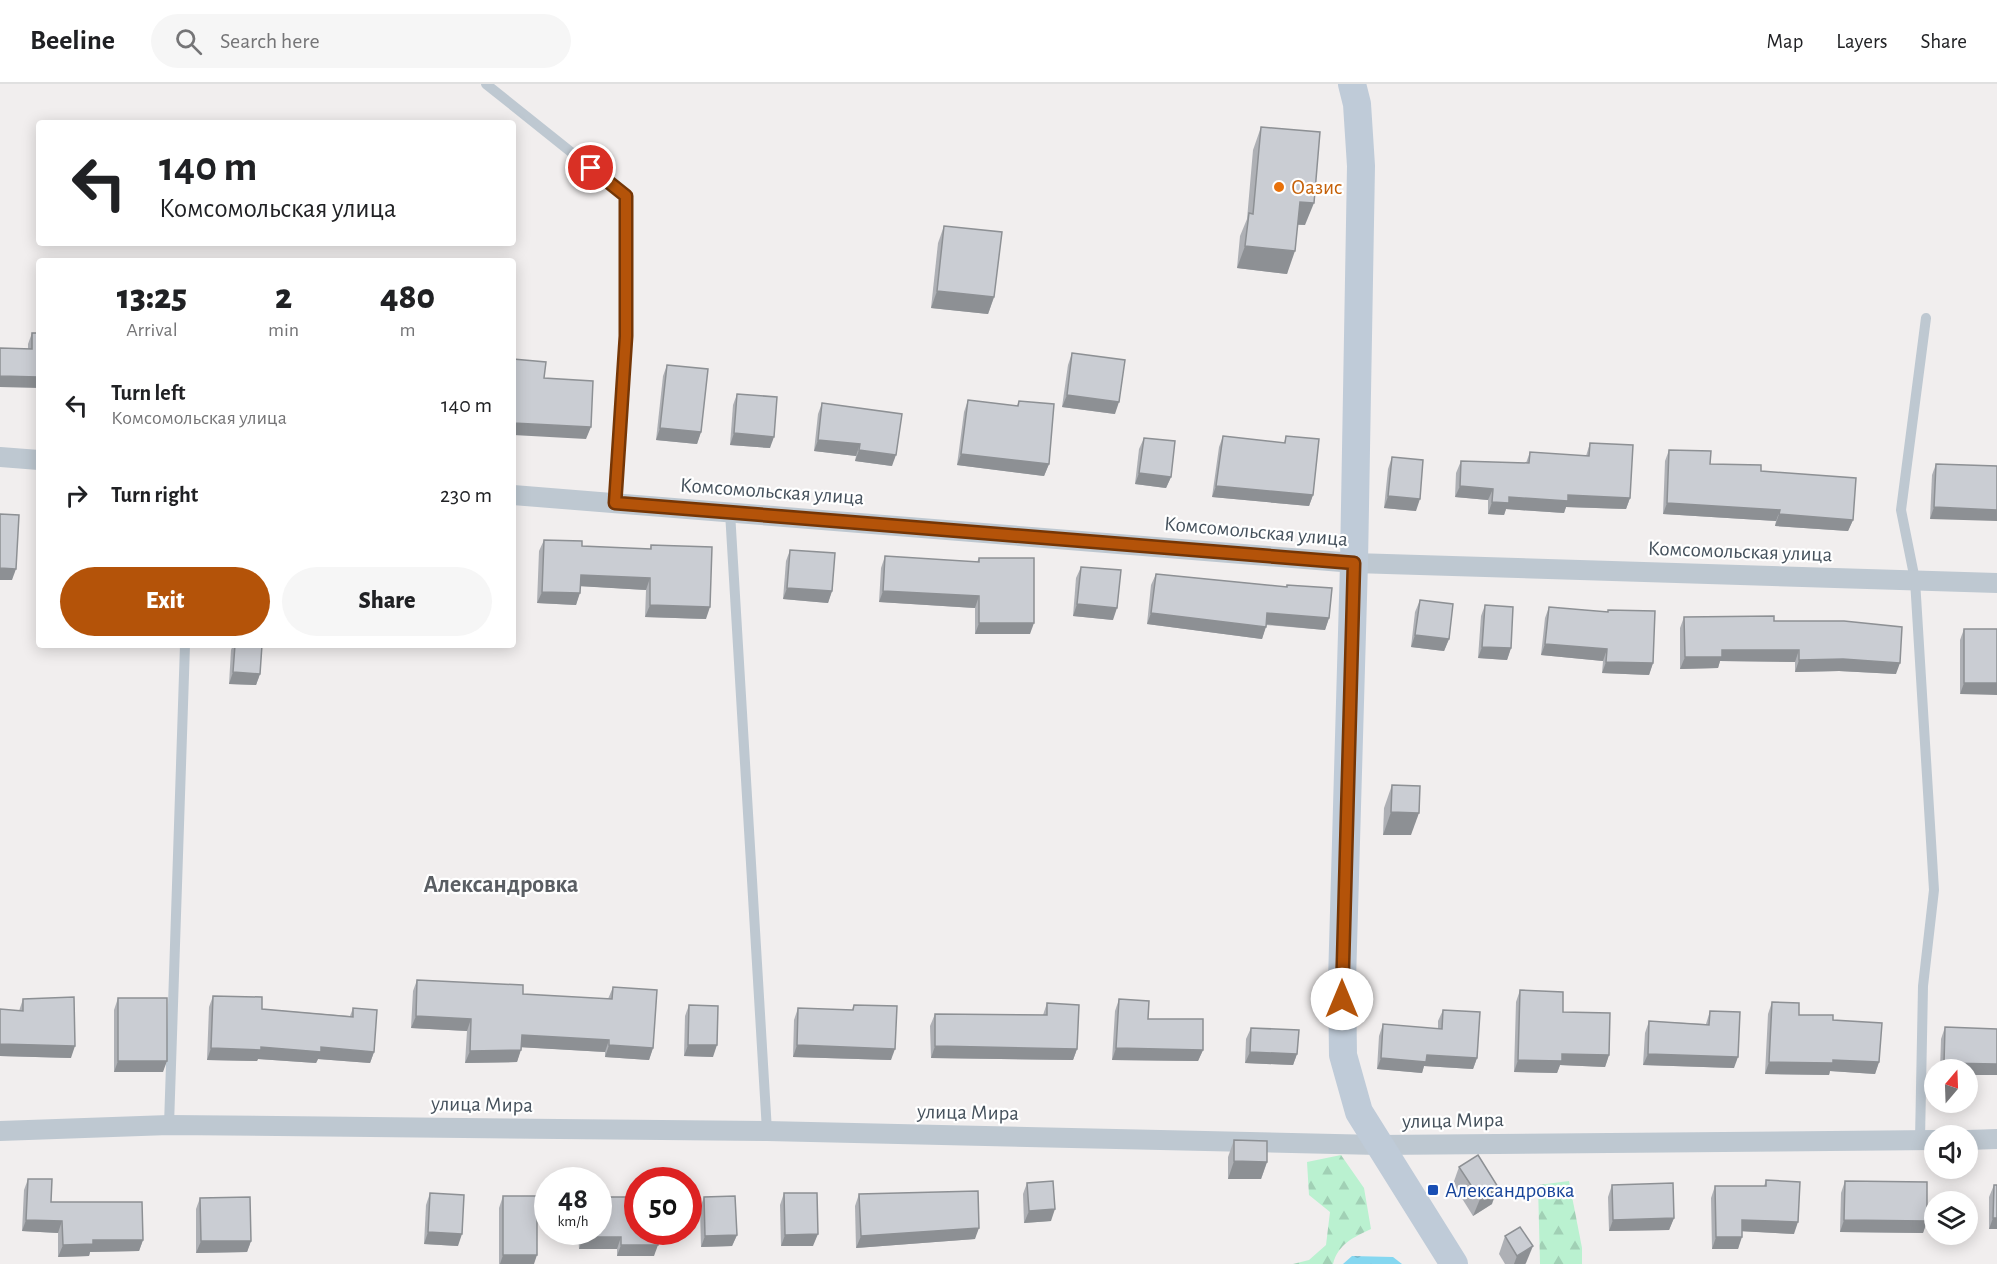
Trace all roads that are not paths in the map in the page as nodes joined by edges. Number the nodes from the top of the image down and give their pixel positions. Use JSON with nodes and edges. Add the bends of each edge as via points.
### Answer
{"nodes":[{"id":1,"x":486,"y":84,"type":"edge"},
{"id":2,"x":1352,"y":84,"type":"edge"},
{"id":3,"x":1926,"y":318,"type":"dead end"},
{"id":4,"x":0,"y":457,"type":"edge"},
{"id":5,"x":36,"y":460,"type":"edge"},
{"id":6,"x":516,"y":495,"type":"edge"},
{"id":7,"x":615,"y":503,"type":"junction"},
{"id":8,"x":730,"y":512,"type":"junction"},
{"id":9,"x":1354,"y":563,"type":"junction"},
{"id":10,"x":1915,"y":580,"type":"junction"},
{"id":11,"x":1997,"y":583,"type":"edge"},
{"id":12,"x":185,"y":648,"type":"edge"},
{"id":13,"x":169,"y":1125,"type":"junction"},
{"id":14,"x":1927,"y":1125,"type":"edge"},
{"id":15,"x":0,"y":1131,"type":"edge"},
{"id":16,"x":767,"y":1131,"type":"junction"},
{"id":17,"x":1924,"y":1140,"type":"edge"},
{"id":18,"x":1978,"y":1140,"type":"edge"},
{"id":19,"x":1997,"y":1140,"type":"edge"},
{"id":20,"x":1378,"y":1145,"type":"junction"},
{"id":21,"x":1454,"y":1264,"type":"edge"}],
"edges":[{"from":1,"to":7,"type":"lane","via":[[626,196],[626,336]]},
{"from":2,"to":9,"type":"main road","via":[[1361,166]]},
{"from":3,"to":10,"type":"lane","via":[[1901,510]]},
{"from":4,"to":5,"type":"street"},
{"from":6,"to":7,"type":"street","name":"Комсомольская улица"},
{"from":7,"to":8,"type":"street","name":"Комсомольская улица"},
{"from":8,"to":9,"type":"street","name":"Комсомольская улица"},
{"from":8,"to":16,"type":"lane"},
{"from":9,"to":10,"type":"street","name":"Комсомольская улица"},
{"from":9,"to":20,"type":"main road","via":[[1343,1055],[1359,1112]]},
{"from":10,"to":11,"type":"street","name":"Комсомольская улица"},
{"from":10,"to":14,"type":"lane","via":[[1935,890],[1923,986]]},
{"from":12,"to":13,"type":"lane"},
{"from":13,"to":15,"type":"street","name":"улица Мира"},
{"from":13,"to":16,"type":"street","name":"улица Мира"},
{"from":16,"to":20,"type":"street","name":"улица Мира"},
{"from":17,"to":20,"type":"street","name":"улица Мира"},
{"from":18,"to":19,"type":"street"},
{"from":20,"to":21,"type":"main road"}]}
